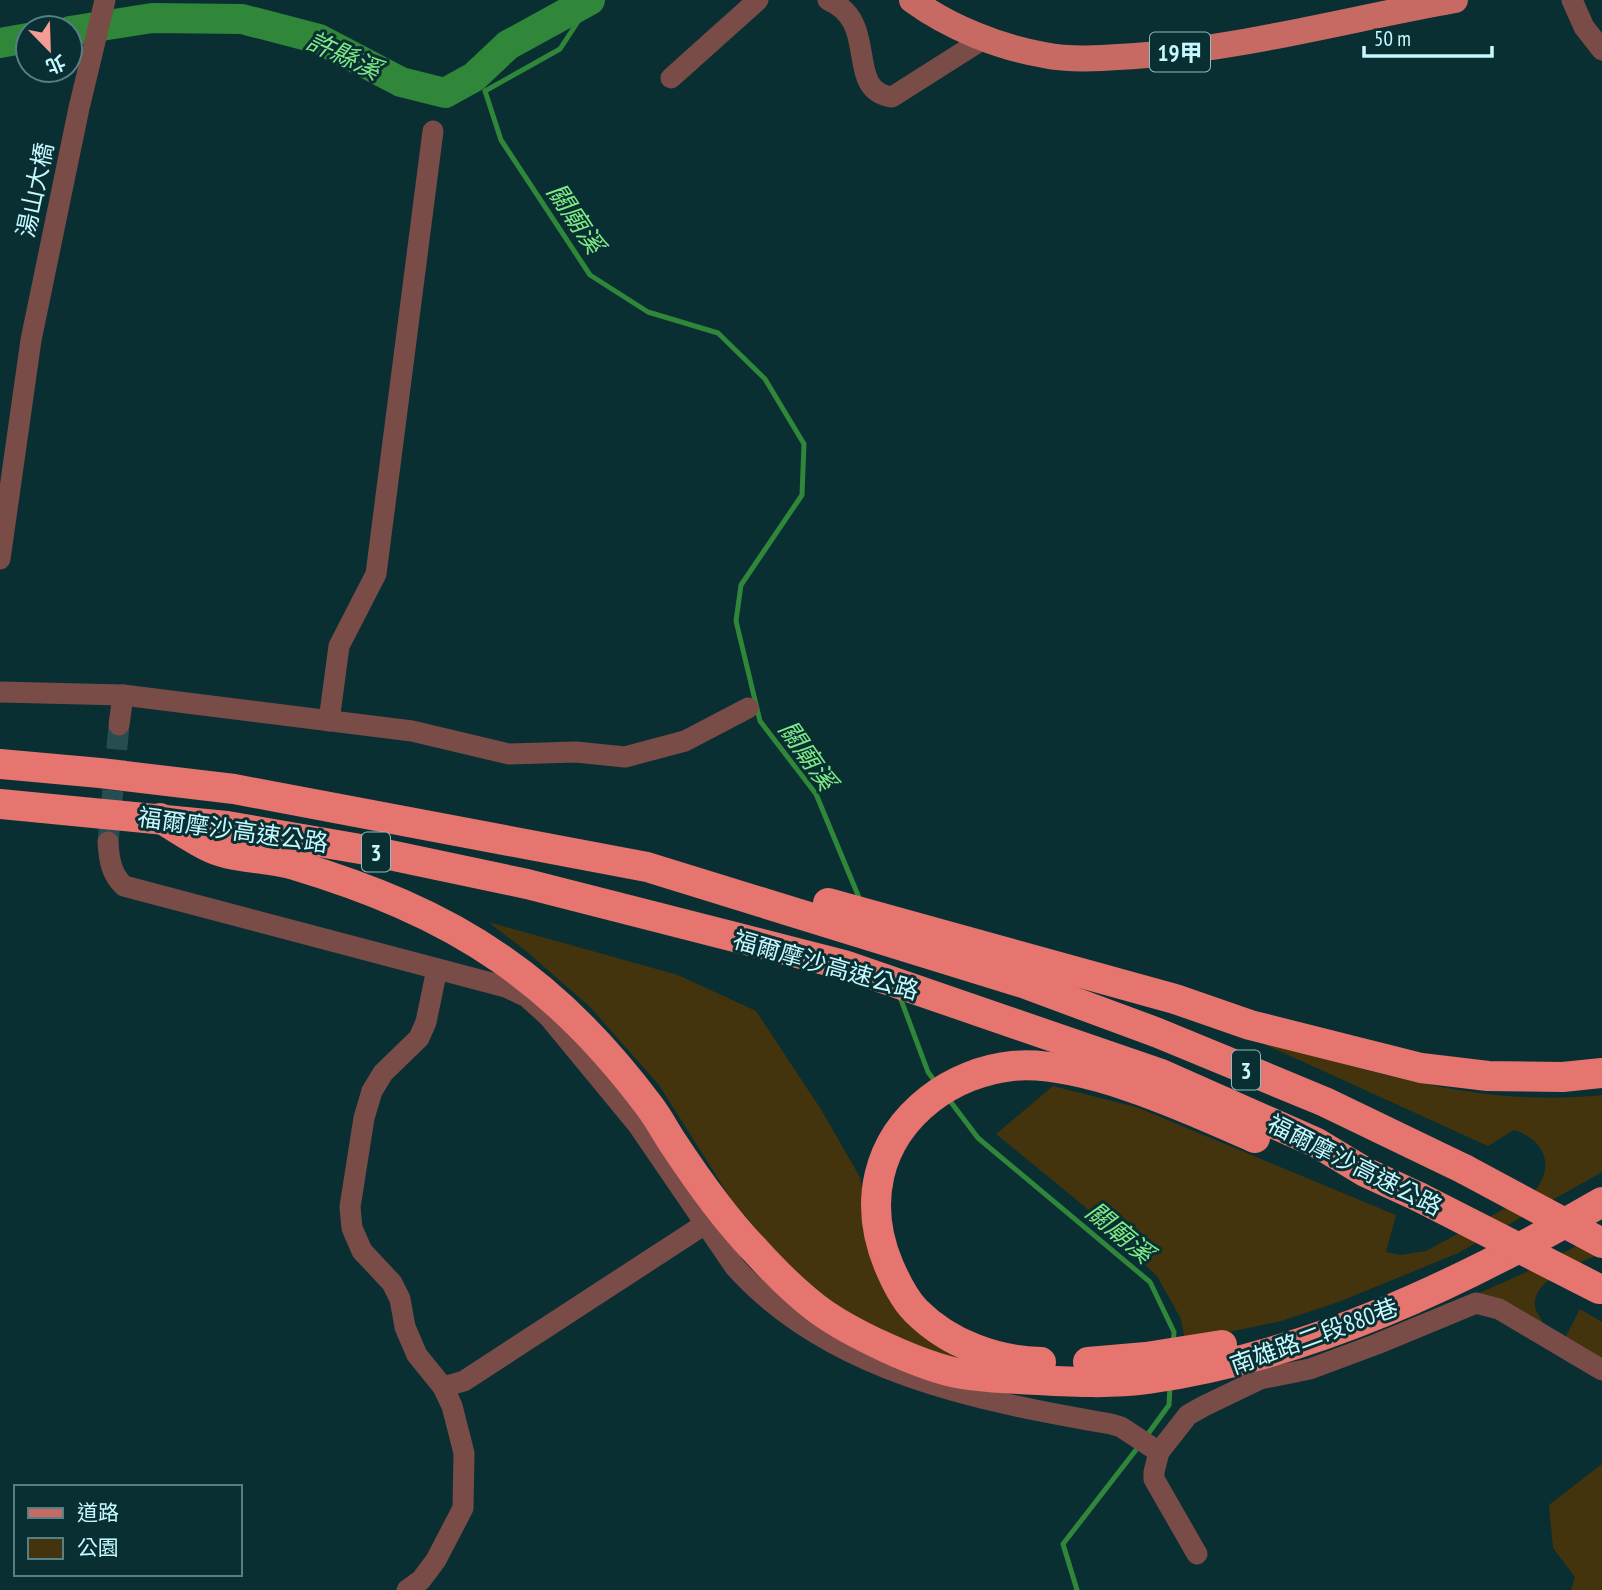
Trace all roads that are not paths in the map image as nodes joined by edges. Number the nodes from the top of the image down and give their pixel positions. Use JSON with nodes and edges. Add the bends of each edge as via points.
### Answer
{"nodes":[{"id":1,"x":104,"y":0,"type":"edge"},
{"id":2,"x":758,"y":0,"type":"edge"},
{"id":3,"x":828,"y":0,"type":"edge"},
{"id":4,"x":912,"y":0,"type":"edge"},
{"id":5,"x":1455,"y":0,"type":"edge"},
{"id":6,"x":1572,"y":0,"type":"edge"},
{"id":7,"x":985,"y":38,"type":"junction"},
{"id":8,"x":1602,"y":50,"type":"edge"},
{"id":9,"x":671,"y":78,"type":"dead end"},
{"id":10,"x":433,"y":131,"type":"dead end"},
{"id":11,"x":0,"y":559,"type":"edge"},
{"id":12,"x":0,"y":692,"type":"edge"},
{"id":13,"x":123,"y":695,"type":"junction"},
{"id":14,"x":748,"y":708,"type":"dead end"},
{"id":15,"x":329,"y":721,"type":"junction"},
{"id":16,"x":120,"y":725,"type":"tunnel mouth"},
{"id":17,"x":0,"y":764,"type":"edge"},
{"id":18,"x":0,"y":804,"type":"edge"},
{"id":19,"x":160,"y":818,"type":"junction"},
{"id":20,"x":108,"y":842,"type":"tunnel mouth"},
{"id":21,"x":438,"y":969,"type":"junction"},
{"id":22,"x":1026,"y":970,"type":"junction"},
{"id":23,"x":1602,"y":1073,"type":"edge"},
{"id":24,"x":1365,"y":1172,"type":"junction"},
{"id":25,"x":1602,"y":1181,"type":"edge"},
{"id":26,"x":1602,"y":1202,"type":"edge"},
{"id":27,"x":705,"y":1224,"type":"junction"},
{"id":28,"x":1602,"y":1243,"type":"edge"},
{"id":29,"x":1600,"y":1290,"type":"edge"},
{"id":30,"x":1209,"y":1358,"type":"junction"},
{"id":31,"x":1145,"y":1369,"type":"junction"},
{"id":32,"x":1602,"y":1370,"type":"edge"},
{"id":33,"x":443,"y":1387,"type":"junction"},
{"id":34,"x":1156,"y":1450,"type":"junction"},
{"id":35,"x":1196,"y":1554,"type":"dead end"},
{"id":36,"x":407,"y":1590,"type":"edge"}],
"edges":[{"from":1,"to":11,"type":"street","name":"湯山大橋","via":[[31,340]]},
{"from":2,"to":9,"type":"street"},
{"from":3,"to":7,"type":"street","via":[[848,13],[854,23],[869,87],[879,95],[892,97]]},
{"from":4,"to":7,"type":"main road","number":"19甲"},
{"from":5,"to":7,"type":"main road","number":"19甲","via":[[1163,54],[1096,59],[1044,55]]},
{"from":6,"to":8,"type":"street","via":[[1584,27]]},
{"from":10,"to":15,"type":"street","via":[[376,575],[339,646]]},
{"from":12,"to":13,"type":"street"},
{"from":13,"to":15,"type":"street"},
{"from":13,"to":16,"type":"street"},
{"from":14,"to":15,"type":"street","via":[[685,741],[625,757],[576,752],[509,754],[412,731]]},
{"from":17,"to":22,"type":"highway","name":"福爾摩沙高速公路","number":"3","via":[[234,789],[647,867],[733,886]]},
{"from":18,"to":19,"type":"highway","name":"福爾摩沙高速公路","number":"3"},
{"from":19,"to":24,"type":"highway","name":"福爾摩沙高速公路","number":"3","via":[[380,853],[527,884],[844,965],[1161,1074],[1317,1143]]},
{"from":19,"to":31,"type":"highway","via":[[214,849],[288,863],[391,898],[502,959],[604,1051],[752,1247],[818,1310],[855,1332],[959,1373],[1077,1382]]},
{"from":20,"to":21,"type":"street","via":[[112,870],[124,886]]},
{"from":21,"to":27,"type":"street","via":[[506,987],[527,997],[550,1017],[638,1125]]},
{"from":21,"to":33,"type":"street","via":[[419,1038],[383,1073],[372,1091],[350,1207],[352,1228],[362,1251],[391,1283],[417,1355]]},
{"from":22,"to":23,"type":"highway","via":[[1175,999],[1250,1025],[1422,1068],[1488,1076]]},
{"from":22,"to":28,"type":"highway","name":"福爾摩沙高速公路","number":"3","bridge":true,"via":[[1158,1033],[1325,1102]]},
{"from":24,"to":29,"type":"highway","name":"福爾摩沙高速公路","number":"3","bridge":true},
{"from":24,"to":31,"type":"highway","via":[[1313,1163],[1128,1086],[1046,1067],[1013,1066],[974,1075],[918,1108],[898,1130],[885,1156],[875,1219],[897,1285],[916,1311],[979,1352],[1023,1362],[1111,1361]]},
{"from":25,"to":30,"type":"highway","via":[[1460,1259],[1343,1310]]},
{"from":26,"to":30,"type":"highway","via":[[1452,1282],[1371,1316],[1292,1346]]},
{"from":27,"to":33,"type":"street","via":[[464,1381]]},
{"from":27,"to":34,"type":"street","via":[[750,1284],[797,1323],[848,1352],[946,1389],[1121,1427]]},
{"from":30,"to":31,"type":"highway"},
{"from":32,"to":34,"type":"street","name":"南雄路二段880巷","via":[[1499,1309],[1476,1303],[1310,1369],[1260,1379],[1188,1415]]},
{"from":33,"to":36,"type":"street","via":[[464,1453],[463,1508],[436,1560]]},
{"from":34,"to":35,"type":"street","via":[[1154,1479]]}]}
